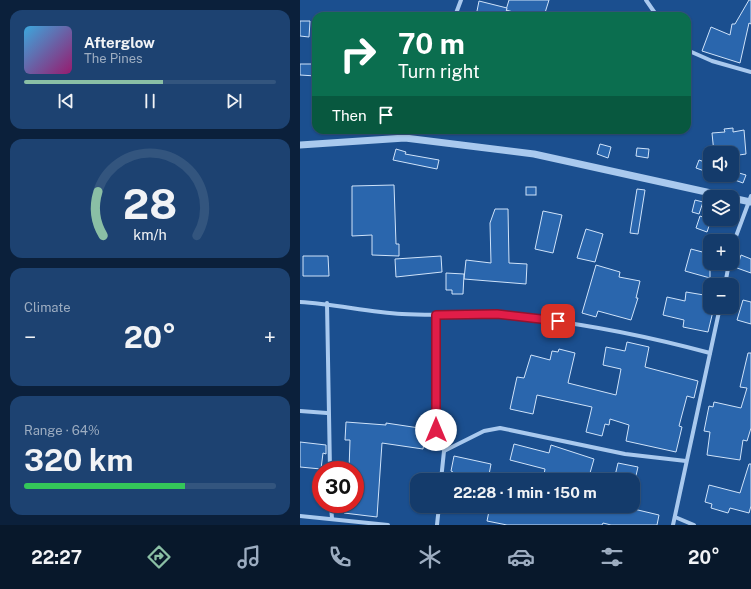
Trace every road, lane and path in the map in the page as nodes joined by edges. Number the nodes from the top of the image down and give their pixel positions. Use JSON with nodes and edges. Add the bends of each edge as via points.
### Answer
{"nodes":[{"id":1,"x":462,"y":0,"type":"edge"},
{"id":2,"x":646,"y":0,"type":"edge"},
{"id":3,"x":457,"y":12,"type":"edge"},
{"id":4,"x":654,"y":12,"type":"edge"},
{"id":5,"x":691,"y":52,"type":"edge"},
{"id":6,"x":751,"y":72,"type":"edge"},
{"id":7,"x":406,"y":134,"type":"edge"},
{"id":8,"x":405,"y":138,"type":"junction"},
{"id":9,"x":300,"y":145,"type":"edge"},
{"id":10,"x":703,"y":191,"type":"edge"},
{"id":11,"x":739,"y":198,"type":"edge"},
{"id":12,"x":750,"y":200,"type":"edge"},
{"id":13,"x":737,"y":234,"type":"edge"},
{"id":14,"x":300,"y":302,"type":"edge"},
{"id":15,"x":327,"y":303,"type":"junction"},
{"id":16,"x":718,"y":314,"type":"edge"},
{"id":17,"x":436,"y":315,"type":"junction"},
{"id":18,"x":710,"y":353,"type":"junction"},
{"id":19,"x":300,"y":411,"type":"edge"},
{"id":20,"x":327,"y":413,"type":"junction"},
{"id":21,"x":444,"y":451,"type":"junction"},
{"id":22,"x":330,"y":461,"type":"edge"},
{"id":23,"x":686,"y":461,"type":"junction"},
{"id":24,"x":442,"y":473,"type":"edge"},
{"id":25,"x":332,"y":513,"type":"edge"},
{"id":26,"x":438,"y":513,"type":"edge"},
{"id":27,"x":300,"y":516,"type":"edge"},
{"id":28,"x":675,"y":517,"type":"junction"},
{"id":29,"x":332,"y":519,"type":"junction"},
{"id":30,"x":388,"y":525,"type":"edge"},
{"id":31,"x":436,"y":525,"type":"edge"},
{"id":32,"x":673,"y":525,"type":"edge"},
{"id":33,"x":694,"y":525,"type":"edge"}],
"edges":[{"from":1,"to":3,"type":"street"},
{"from":2,"to":4,"type":"street"},
{"from":5,"to":6,"type":"street","via":[[712,61]]},
{"from":7,"to":8,"type":"street"},
{"from":8,"to":9,"type":"street"},
{"from":8,"to":10,"type":"street","via":[[534,154]]},
{"from":11,"to":12,"type":"street"},
{"from":12,"to":13,"type":"street"},
{"from":14,"to":15,"type":"street"},
{"from":15,"to":17,"type":"street","via":[[354,309]]},
{"from":15,"to":20,"type":"street"},
{"from":16,"to":18,"type":"street"},
{"from":17,"to":18,"type":"street","via":[[497,314],[573,323],[648,337]]},
{"from":17,"to":21,"type":"street","via":[[436,430]]},
{"from":18,"to":23,"type":"street"},
{"from":19,"to":20,"type":"street"},
{"from":20,"to":22,"type":"street"},
{"from":21,"to":23,"type":"street","via":[[484,431],[500,428],[625,454]]},
{"from":21,"to":24,"type":"street"},
{"from":23,"to":28,"type":"street"},
{"from":25,"to":29,"type":"street"},
{"from":26,"to":31,"type":"street"},
{"from":27,"to":29,"type":"street"},
{"from":28,"to":32,"type":"street"},
{"from":28,"to":33,"type":"street"},
{"from":29,"to":30,"type":"street"}]}
